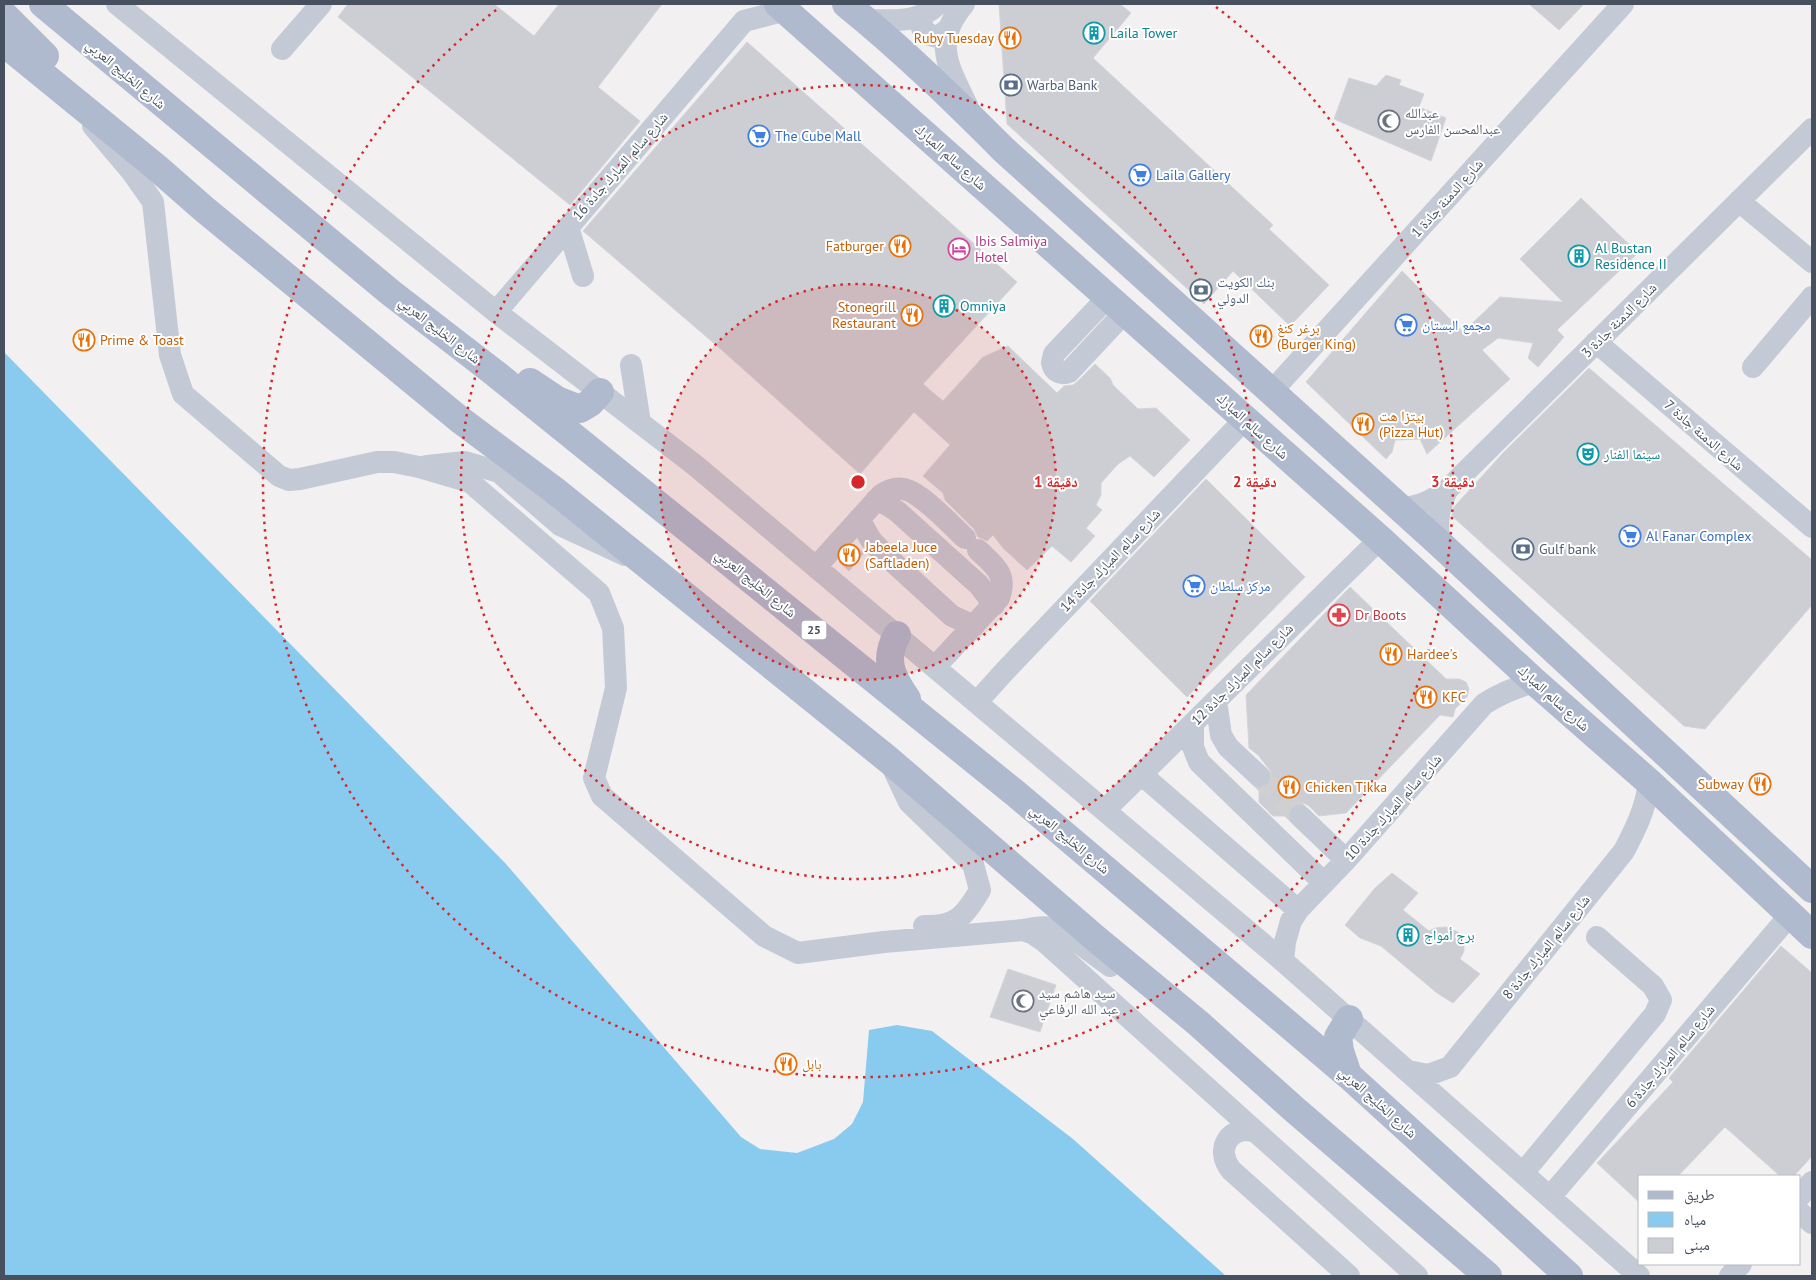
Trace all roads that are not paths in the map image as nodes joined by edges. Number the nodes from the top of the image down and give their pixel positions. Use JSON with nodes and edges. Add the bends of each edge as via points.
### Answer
{"nodes":[{"id":1,"x":43,"y":4,"type":"edge"},
{"id":2,"x":117,"y":4,"type":"edge"},
{"id":3,"x":321,"y":4,"type":"edge"},
{"id":4,"x":964,"y":4,"type":"edge"},
{"id":5,"x":1623,"y":4,"type":"edge"},
{"id":6,"x":782,"y":7,"type":"edge"},
{"id":7,"x":930,"y":10,"type":"edge"},
{"id":8,"x":856,"y":12,"type":"edge"},
{"id":9,"x":745,"y":13,"type":"edge"},
{"id":10,"x":4,"y":15,"type":"edge"},
{"id":11,"x":948,"y":29,"type":"junction"},
{"id":12,"x":4,"y":43,"type":"edge"},
{"id":13,"x":282,"y":49,"type":"dead end"},
{"id":14,"x":61,"y":90,"type":"junction"},
{"id":15,"x":974,"y":120,"type":"junction"},
{"id":16,"x":1812,"y":129,"type":"edge"},
{"id":17,"x":1004,"y":150,"type":"junction"},
{"id":18,"x":946,"y":152,"type":"junction"},
{"id":19,"x":156,"y":167,"type":"junction"},
{"id":20,"x":1739,"y":201,"type":"junction"},
{"id":21,"x":568,"y":227,"type":"junction"},
{"id":22,"x":1812,"y":262,"type":"edge"},
{"id":23,"x":583,"y":276,"type":"dead end"},
{"id":24,"x":1812,"y":297,"type":"edge"},
{"id":25,"x":496,"y":312,"type":"junction"},
{"id":26,"x":451,"y":339,"type":"junction"},
{"id":27,"x":1596,"y":342,"type":"junction"},
{"id":28,"x":631,"y":365,"type":"dead end"},
{"id":29,"x":1753,"y":367,"type":"dead end"},
{"id":30,"x":600,"y":392,"type":"junction"},
{"id":31,"x":1271,"y":392,"type":"junction"},
{"id":32,"x":1245,"y":419,"type":"junction"},
{"id":33,"x":640,"y":424,"type":"junction"},
{"id":34,"x":419,"y":467,"type":"junction"},
{"id":35,"x":1447,"y":490,"type":"junction"},
{"id":36,"x":876,"y":500,"type":"junction"},
{"id":37,"x":1399,"y":508,"type":"junction"},
{"id":38,"x":859,"y":519,"type":"junction"},
{"id":39,"x":1812,"y":527,"type":"edge"},
{"id":40,"x":1380,"y":539,"type":"junction"},
{"id":41,"x":1439,"y":543,"type":"junction"},
{"id":42,"x":646,"y":565,"type":"junction"},
{"id":43,"x":816,"y":567,"type":"junction"},
{"id":44,"x":994,"y":605,"type":"junction"},
{"id":45,"x":974,"y":626,"type":"junction"},
{"id":46,"x":897,"y":635,"type":"junction"},
{"id":47,"x":935,"y":667,"type":"junction"},
{"id":48,"x":1535,"y":682,"type":"junction"},
{"id":49,"x":1216,"y":701,"type":"junction"},
{"id":50,"x":977,"y":702,"type":"junction"},
{"id":51,"x":920,"y":716,"type":"junction"},
{"id":52,"x":1193,"y":723,"type":"junction"},
{"id":53,"x":890,"y":761,"type":"junction"},
{"id":54,"x":1142,"y":774,"type":"junction"},
{"id":55,"x":1259,"y":776,"type":"tunnel mouth"},
{"id":56,"x":1649,"y":782,"type":"junction"},
{"id":57,"x":1105,"y":810,"type":"junction"},
{"id":58,"x":1300,"y":816,"type":"tunnel mouth"},
{"id":59,"x":1346,"y":860,"type":"junction"},
{"id":60,"x":1324,"y":884,"type":"junction"},
{"id":61,"x":1812,"y":889,"type":"edge"},
{"id":62,"x":1298,"y":910,"type":"junction"},
{"id":63,"x":1790,"y":914,"type":"junction"},
{"id":64,"x":1023,"y":930,"type":"junction"},
{"id":65,"x":1812,"y":935,"type":"edge"},
{"id":66,"x":1597,"y":936,"type":"dead end"},
{"id":67,"x":884,"y":942,"type":"junction"},
{"id":68,"x":1283,"y":961,"type":"junction"},
{"id":69,"x":1349,"y":1020,"type":"junction"},
{"id":70,"x":1198,"y":1023,"type":"junction"},
{"id":71,"x":1408,"y":1071,"type":"junction"},
{"id":72,"x":1348,"y":1074,"type":"junction"},
{"id":73,"x":1256,"y":1132,"type":"junction"},
{"id":74,"x":1523,"y":1173,"type":"junction"},
{"id":75,"x":1812,"y":1182,"type":"edge"},
{"id":76,"x":1801,"y":1195,"type":"edge"},
{"id":77,"x":1550,"y":1197,"type":"junction"},
{"id":78,"x":1801,"y":1214,"type":"edge"},
{"id":79,"x":1812,"y":1223,"type":"edge"},
{"id":80,"x":1740,"y":1265,"type":"edge"},
{"id":81,"x":1349,"y":1276,"type":"edge"},
{"id":82,"x":1417,"y":1276,"type":"edge"},
{"id":83,"x":1488,"y":1276,"type":"edge"},
{"id":84,"x":1569,"y":1276,"type":"edge"},
{"id":85,"x":1638,"y":1276,"type":"edge"},
{"id":86,"x":1730,"y":1276,"type":"edge"}],
"edges":[{"from":1,"to":26,"type":"main road","name":"شارع الخليج العربي","number":"25","via":[[391,293]]},
{"from":2,"to":25,"type":"street"},
{"from":3,"to":13,"type":"street"},
{"from":4,"to":11,"type":"street","via":[[953,16]]},
{"from":5,"to":31,"type":"street","name":"شارع الدمنة جادة 1"},
{"from":6,"to":9,"type":"street","name":"شارع سالم المبارك جادة 16"},
{"from":6,"to":18,"type":"main road","name":"شارع سالم المبارك"},
{"from":7,"to":8,"type":"street","via":[[907,20]]},
{"from":7,"to":11,"type":"street","via":[[922,28],[938,37]]},
{"from":8,"to":15,"type":"main road"},
{"from":9,"to":21,"type":"street","name":"شارع سالم المبارك جادة 16"},
{"from":10,"to":19,"type":"main road"},
{"from":11,"to":15,"type":"street","via":[[945,57]]},
{"from":12,"to":14,"type":"main road"},
{"from":14,"to":19,"type":"main road"},
{"from":14,"to":34,"type":"street","via":[[132,172],[153,202],[170,355],[183,394],[278,476],[289,480],[377,462]]},
{"from":15,"to":17,"type":"main road"},
{"from":16,"to":20,"type":"street","name":"شارع الدمنة جادة 3"},
{"from":17,"to":18,"type":"main road","via":[[963,130],[951,134]]},
{"from":17,"to":31,"type":"main road"},
{"from":18,"to":32,"type":"main road","name":"شارع سالم المبارك"},
{"from":19,"to":42,"type":"main road","via":[[459,419]]},
{"from":20,"to":22,"type":"street"},
{"from":20,"to":27,"type":"street","name":"شارع الدمنة جادة 3"},
{"from":21,"to":23,"type":"street"},
{"from":21,"to":25,"type":"street","name":"شارع سالم المبارك جادة 16"},
{"from":24,"to":29,"type":"street"},
{"from":25,"to":30,"type":"street"},
{"from":26,"to":30,"type":"main road","via":[[471,343],[557,400],[580,409],[590,404]]},
{"from":26,"to":51,"type":"main road","name":"شارع الخليج العربي","number":"25"},
{"from":27,"to":35,"type":"street","name":"شارع الدمنة جادة 3"},
{"from":27,"to":39,"type":"street","name":"شارع الدمنة جادة 7"},
{"from":28,"to":33,"type":"street"},
{"from":30,"to":33,"type":"street"},
{"from":31,"to":37,"type":"main road"},
{"from":32,"to":40,"type":"main road","name":"شارع سالم المبارك"},
{"from":32,"to":50,"type":"street","name":"شارع سالم المبارك جادة 14"},
{"from":33,"to":43,"type":"street","via":[[696,466]]},
{"from":34,"to":42,"type":"street","via":[[464,462],[498,472],[560,525]]},
{"from":34,"to":67,"type":"street","via":[[470,482],[599,593],[613,628],[616,688],[594,778],[602,796],[764,936],[798,953]]},
{"from":35,"to":37,"type":"street","name":"شارع الدمنة جادة 3","via":[[1417,507]]},
{"from":35,"to":41,"type":"street","name":"شارع الدمنة جادة 3","via":[[1437,525]]},
{"from":36,"to":38,"type":"street"},
{"from":36,"to":44,"type":"street","via":[[898,512],[979,585]]},
{"from":36,"to":44,"type":"street","via":[[895,489],[917,495],[1000,573],[1002,590]]},
{"from":37,"to":41,"type":"main road"},
{"from":38,"to":43,"type":"street"},
{"from":38,"to":45,"type":"street","via":[[882,552],[952,616]]},
{"from":40,"to":48,"type":"main road","name":"شارع سالم المبارك"},
{"from":40,"to":49,"type":"street","name":"شارع سالم المبارك جادة 12"},
{"from":41,"to":61,"type":"main road"},
{"from":42,"to":53,"type":"main road"},
{"from":43,"to":46,"type":"street"},
{"from":44,"to":45,"type":"street"},
{"from":45,"to":47,"type":"street"},
{"from":46,"to":47,"type":"street"},
{"from":46,"to":51,"type":"main road","via":[[891,646],[890,667],[896,682]]},
{"from":47,"to":50,"type":"street"},
{"from":48,"to":56,"type":"main road","name":"شارع سالم المبارك"},
{"from":48,"to":59,"type":"street","name":"شارع سالم المبارك جادة 10","via":[[1512,688],[1484,704]]},
{"from":49,"to":52,"type":"street","name":"شارع سالم المبارك جادة 12"},
{"from":49,"to":55,"type":"street","via":[[1221,735],[1228,747]]},
{"from":50,"to":57,"type":"street"},
{"from":51,"to":72,"type":"main road","name":"شارع الخليج العربي","number":"25"},
{"from":52,"to":54,"type":"street","name":"شارع سالم المبارك جادة 12"},
{"from":52,"to":60,"type":"street","via":[[1193,747],[1198,762]]},
{"from":53,"to":67,"type":"street","via":[[909,802],[973,864],[980,890],[967,912],[942,926],[904,925]]},
{"from":53,"to":70,"type":"main road"},
{"from":54,"to":57,"type":"street","name":"شارع سالم المبارك جادة 12"},
{"from":54,"to":62,"type":"street"},
{"from":56,"to":63,"type":"main road","name":"شارع سالم المبارك"},
{"from":56,"to":71,"type":"street","name":"شارع سالم المبارك جادة 8","via":[[1639,823],[1624,851],[1450,1067],[1428,1075]]},
{"from":57,"to":68,"type":"street"},
{"from":58,"to":59,"type":"street"},
{"from":59,"to":60,"type":"street","name":"شارع سالم المبارك جادة 10"},
{"from":60,"to":62,"type":"street","name":"شارع سالم المبارك جادة 10"},
{"from":62,"to":68,"type":"street","name":"شارع سالم المبارك جادة 10","via":[[1291,921]]},
{"from":63,"to":65,"type":"main road","name":"شارع سالم المبارك"},
{"from":63,"to":77,"type":"street","name":"شارع سالم المبارك جادة 6"},
{"from":64,"to":67,"type":"street"},
{"from":64,"to":70,"type":"street","via":[[1046,926],[1064,932],[1183,1019]]},
{"from":64,"to":73,"type":"street","via":[[1044,941]]},
{"from":66,"to":74,"type":"street","via":[[1653,986],[1661,1000],[1655,1014]]},
{"from":68,"to":69,"type":"street"},
{"from":69,"to":71,"type":"street"},
{"from":69,"to":72,"type":"main road","via":[[1338,1037]]},
{"from":70,"to":83,"type":"main road"},
{"from":71,"to":74,"type":"street"},
{"from":72,"to":84,"type":"main road","name":"شارع الخليج العربي","number":"25"},
{"from":73,"to":81,"type":"street","via":[[1243,1130],[1227,1140],[1223,1152],[1227,1165]]},
{"from":73,"to":82,"type":"street"},
{"from":74,"to":77,"type":"street"},
{"from":75,"to":76,"type":"street"},
{"from":77,"to":85,"type":"street"},
{"from":78,"to":79,"type":"street"},
{"from":80,"to":86,"type":"street"}]}
